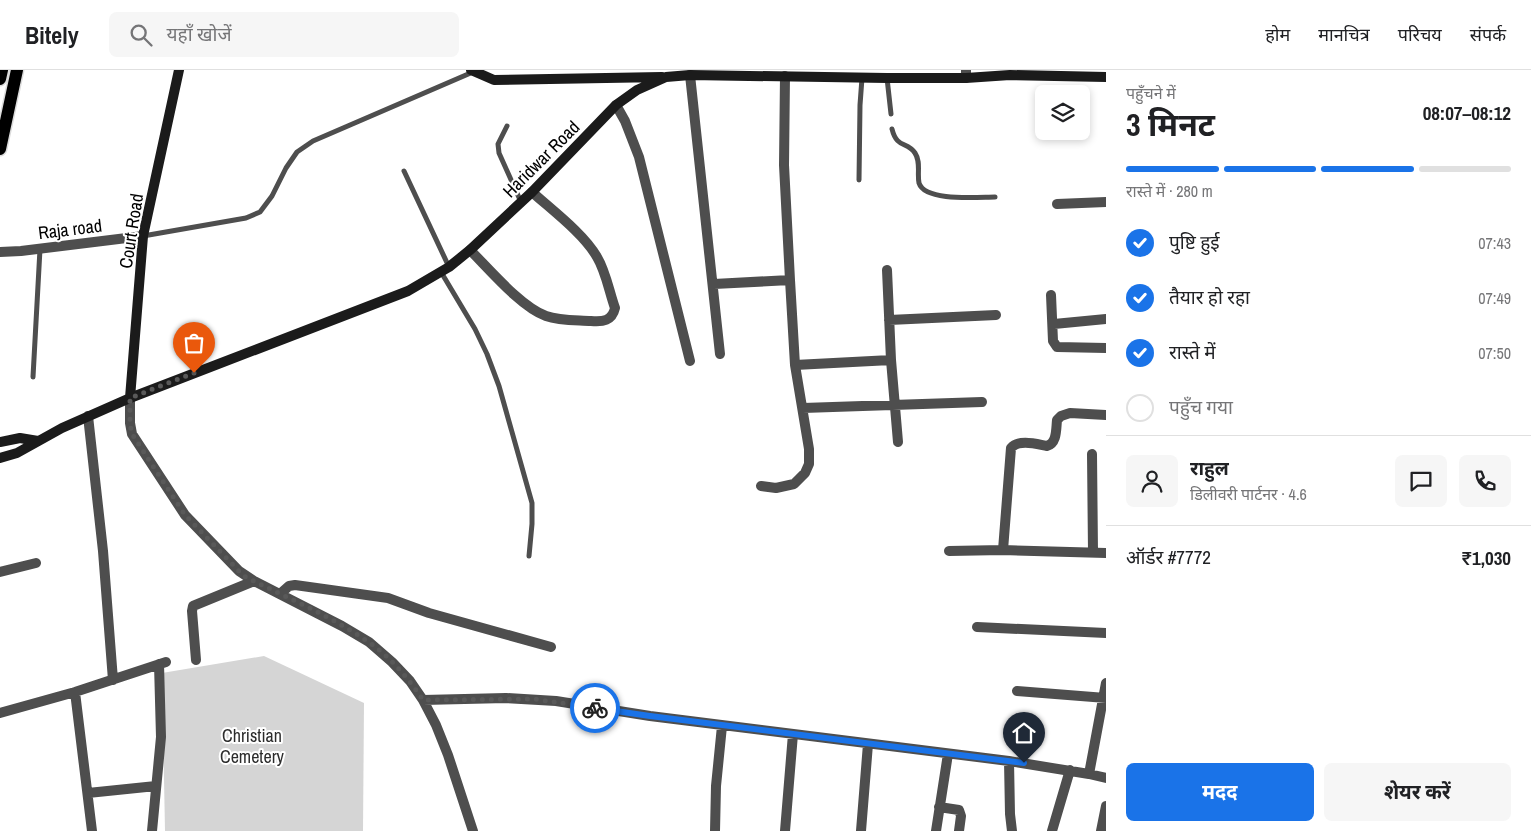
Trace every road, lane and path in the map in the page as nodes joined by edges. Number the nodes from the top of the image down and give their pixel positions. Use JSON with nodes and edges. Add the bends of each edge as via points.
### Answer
{"nodes":[{"id":1,"x":2,"y":70,"type":"edge"},
{"id":2,"x":17,"y":70,"type":"edge"},
{"id":3,"x":179,"y":70,"type":"edge"},
{"id":4,"x":472,"y":71,"type":"edge"},
{"id":5,"x":846,"y":74,"type":"edge"},
{"id":6,"x":966,"y":74,"type":"edge"},
{"id":7,"x":690,"y":75,"type":"junction"},
{"id":8,"x":785,"y":76,"type":"junction"},
{"id":9,"x":666,"y":77,"type":"junction"},
{"id":10,"x":862,"y":77,"type":"junction"},
{"id":11,"x":1106,"y":77,"type":"edge"},
{"id":12,"x":887,"y":78,"type":"junction"},
{"id":13,"x":0,"y":79,"type":"edge"},
{"id":14,"x":616,"y":105,"type":"junction"},
{"id":15,"x":891,"y":114,"type":"dead end"},
{"id":16,"x":507,"y":126,"type":"dead end"},
{"id":17,"x":892,"y":130,"type":"dead end"},
{"id":18,"x":0,"y":149,"type":"edge"},
{"id":19,"x":404,"y":171,"type":"dead end"},
{"id":20,"x":859,"y":180,"type":"dead end"},
{"id":21,"x":532,"y":192,"type":"junction"},
{"id":22,"x":995,"y":197,"type":"dead end"},
{"id":23,"x":522,"y":202,"type":"junction"},
{"id":24,"x":1106,"y":202,"type":"edge"},
{"id":25,"x":1056,"y":204,"type":"dead end"},
{"id":26,"x":143,"y":236,"type":"junction"},
{"id":27,"x":40,"y":249,"type":"junction"},
{"id":28,"x":470,"y":250,"type":"junction"},
{"id":29,"x":0,"y":252,"type":"edge"},
{"id":30,"x":445,"y":269,"type":"junction"},
{"id":31,"x":887,"y":270,"type":"dead end"},
{"id":32,"x":790,"y":280,"type":"junction"},
{"id":33,"x":714,"y":284,"type":"junction"},
{"id":34,"x":1051,"y":295,"type":"dead end"},
{"id":35,"x":996,"y":315,"type":"dead end"},
{"id":36,"x":1106,"y":319,"type":"edge"},
{"id":37,"x":889,"y":320,"type":"junction"},
{"id":38,"x":1054,"y":324,"type":"junction"},
{"id":39,"x":1106,"y":348,"type":"edge"},
{"id":40,"x":720,"y":354,"type":"dead end"},
{"id":41,"x":891,"y":360,"type":"junction"},
{"id":42,"x":690,"y":361,"type":"dead end"},
{"id":43,"x":795,"y":365,"type":"junction"},
{"id":44,"x":33,"y":377,"type":"dead end"},
{"id":45,"x":130,"y":398,"type":"junction"},
{"id":46,"x":982,"y":402,"type":"dead end"},
{"id":47,"x":895,"y":405,"type":"junction"},
{"id":48,"x":803,"y":408,"type":"junction"},
{"id":49,"x":1106,"y":415,"type":"edge"},
{"id":50,"x":88,"y":416,"type":"junction"},
{"id":51,"x":38,"y":441,"type":"junction"},
{"id":52,"x":0,"y":442,"type":"edge"},
{"id":53,"x":898,"y":442,"type":"dead end"},
{"id":54,"x":1092,"y":454,"type":"dead end"},
{"id":55,"x":0,"y":458,"type":"edge"},
{"id":56,"x":761,"y":486,"type":"dead end"},
{"id":57,"x":1003,"y":550,"type":"junction"},
{"id":58,"x":949,"y":551,"type":"dead end"},
{"id":59,"x":1093,"y":552,"type":"junction"},
{"id":60,"x":1106,"y":553,"type":"edge"},
{"id":61,"x":529,"y":556,"type":"dead end"},
{"id":62,"x":36,"y":563,"type":"dead end"},
{"id":63,"x":0,"y":572,"type":"edge"},
{"id":64,"x":254,"y":580,"type":"junction"},
{"id":65,"x":280,"y":594,"type":"junction"},
{"id":66,"x":977,"y":626,"type":"dead end"},
{"id":67,"x":1106,"y":633,"type":"edge"},
{"id":68,"x":551,"y":647,"type":"dead end"},
{"id":69,"x":196,"y":660,"type":"dead end"},
{"id":70,"x":113,"y":680,"type":"junction"},
{"id":71,"x":1106,"y":683,"type":"edge"},
{"id":72,"x":1017,"y":691,"type":"dead end"},
{"id":73,"x":75,"y":692,"type":"junction"},
{"id":74,"x":1105,"y":697,"type":"edge"},
{"id":75,"x":423,"y":700,"type":"junction"},
{"id":76,"x":0,"y":713,"type":"edge"},
{"id":77,"x":722,"y":726,"type":"junction"},
{"id":78,"x":794,"y":734,"type":"junction"},
{"id":79,"x":868,"y":744,"type":"junction"},
{"id":80,"x":948,"y":754,"type":"junction"},
{"id":81,"x":1009,"y":761,"type":"junction"},
{"id":82,"x":1070,"y":770,"type":"junction"},
{"id":83,"x":1089,"y":774,"type":"junction"},
{"id":84,"x":1106,"y":778,"type":"edge"},
{"id":85,"x":156,"y":786,"type":"junction"},
{"id":86,"x":88,"y":793,"type":"junction"},
{"id":87,"x":1106,"y":806,"type":"edge"},
{"id":88,"x":939,"y":807,"type":"junction"},
{"id":89,"x":92,"y":831,"type":"edge"},
{"id":90,"x":152,"y":831,"type":"edge"},
{"id":91,"x":473,"y":831,"type":"edge"},
{"id":92,"x":715,"y":831,"type":"edge"},
{"id":93,"x":785,"y":831,"type":"edge"},
{"id":94,"x":861,"y":831,"type":"edge"},
{"id":95,"x":936,"y":831,"type":"edge"},
{"id":96,"x":959,"y":831,"type":"edge"},
{"id":97,"x":1012,"y":831,"type":"edge"},
{"id":98,"x":1052,"y":831,"type":"edge"},
{"id":99,"x":1101,"y":831,"type":"edge"}],
"edges":[{"from":1,"to":13,"type":"main road"},
{"from":2,"to":18,"type":"main road"},
{"from":3,"to":26,"type":"main road","name":"Court Road"},
{"from":4,"to":9,"type":"main road","via":[[494,80]]},
{"from":4,"to":26,"type":"lane","via":[[313,141],[297,152],[260,212],[246,218]]},
{"from":5,"to":8,"type":"main road","name":"Haridwar Road"},
{"from":5,"to":10,"type":"main road","name":"Haridwar Road"},
{"from":6,"to":11,"type":"main road","name":"Haridwar Road"},
{"from":6,"to":12,"type":"main road","name":"Haridwar Road"},
{"from":7,"to":8,"type":"main road","name":"Haridwar Road"},
{"from":7,"to":9,"type":"main road","name":"Haridwar Road"},
{"from":7,"to":33,"type":"street"},
{"from":8,"to":32,"type":"street","via":[[784,165]]},
{"from":9,"to":14,"type":"main road","name":"Haridwar Road","via":[[637,90]]},
{"from":10,"to":12,"type":"main road","name":"Haridwar Road"},
{"from":10,"to":20,"type":"lane"},
{"from":12,"to":15,"type":"lane"},
{"from":14,"to":21,"type":"main road","name":"Haridwar Road"},
{"from":14,"to":42,"type":"street","via":[[639,157]]},
{"from":16,"to":23,"type":"lane","via":[[498,144],[499,154]]},
{"from":17,"to":22,"type":"lane","via":[[898,142],[911,148],[916,155],[920,184],[925,192],[936,196]]},
{"from":19,"to":30,"type":"lane"},
{"from":21,"to":23,"type":"main road","name":"Haridwar Road"},
{"from":21,"to":28,"type":"street","via":[[597,256],[615,308],[609,319],[602,322],[546,316],[518,297]]},
{"from":23,"to":28,"type":"main road","name":"Haridwar Road"},
{"from":24,"to":25,"type":"street"},
{"from":26,"to":27,"type":"street","name":"Raja road"},
{"from":26,"to":45,"type":"main road","name":"Court Road"},
{"from":27,"to":29,"type":"street","name":"Raja road"},
{"from":27,"to":44,"type":"lane"},
{"from":28,"to":30,"type":"main road","name":"Haridwar Road"},
{"from":30,"to":45,"type":"main road","name":"Haridwar Road","via":[[408,291]]},
{"from":30,"to":61,"type":"lane","via":[[487,354],[499,386],[532,502]]},
{"from":31,"to":37,"type":"street"},
{"from":32,"to":33,"type":"street"},
{"from":32,"to":43,"type":"street"},
{"from":33,"to":40,"type":"street"},
{"from":34,"to":38,"type":"street"},
{"from":35,"to":37,"type":"street"},
{"from":36,"to":38,"type":"street"},
{"from":37,"to":41,"type":"street"},
{"from":38,"to":39,"type":"street","via":[[1053,341],[1057,347]]},
{"from":41,"to":43,"type":"street"},
{"from":41,"to":47,"type":"street"},
{"from":43,"to":48,"type":"street"},
{"from":45,"to":50,"type":"main road","name":"Haridwar Road"},
{"from":45,"to":64,"type":"street","via":[[132,434],[185,515],[239,571]]},
{"from":46,"to":47,"type":"street"},
{"from":47,"to":48,"type":"street"},
{"from":47,"to":53,"type":"street"},
{"from":48,"to":56,"type":"street","via":[[809,449],[805,473],[794,484],[776,488]]},
{"from":49,"to":57,"type":"street","via":[[1065,414],[1057,420],[1054,440],[1050,445],[1016,443],[1011,448]]},
{"from":50,"to":51,"type":"main road","name":"Haridwar Road"},
{"from":50,"to":70,"type":"street"},
{"from":51,"to":52,"type":"main road","via":[[20,438]]},
{"from":51,"to":55,"type":"main road","name":"Haridwar Road","via":[[18,453]]},
{"from":54,"to":59,"type":"street"},
{"from":57,"to":58,"type":"street"},
{"from":57,"to":59,"type":"street"},
{"from":59,"to":60,"type":"street"},
{"from":62,"to":63,"type":"street"},
{"from":64,"to":65,"type":"street"},
{"from":64,"to":69,"type":"street","via":[[194,606]]},
{"from":65,"to":68,"type":"street","via":[[295,585],[388,598]]},
{"from":65,"to":75,"type":"street","via":[[369,642],[410,680]]},
{"from":66,"to":67,"type":"street"},
{"from":70,"to":73,"type":"street"},
{"from":70,"to":85,"type":"street","via":[[163,663]]},
{"from":71,"to":74,"type":"street"},
{"from":72,"to":74,"type":"street"},
{"from":73,"to":76,"type":"street"},
{"from":73,"to":86,"type":"street"},
{"from":74,"to":83,"type":"street"},
{"from":75,"to":77,"type":"street","via":[[534,699]]},
{"from":75,"to":91,"type":"street","via":[[448,755]]},
{"from":77,"to":78,"type":"street"},
{"from":77,"to":92,"type":"street"},
{"from":78,"to":79,"type":"street"},
{"from":78,"to":93,"type":"street"},
{"from":79,"to":80,"type":"street"},
{"from":79,"to":94,"type":"street"},
{"from":80,"to":81,"type":"street"},
{"from":80,"to":88,"type":"street"},
{"from":81,"to":82,"type":"street"},
{"from":81,"to":97,"type":"street"},
{"from":82,"to":83,"type":"street"},
{"from":82,"to":98,"type":"street"},
{"from":83,"to":84,"type":"street"},
{"from":85,"to":86,"type":"street"},
{"from":85,"to":90,"type":"street"},
{"from":86,"to":89,"type":"street"},
{"from":87,"to":99,"type":"street"},
{"from":88,"to":95,"type":"street"},
{"from":88,"to":96,"type":"street","via":[[959,810]]}]}
